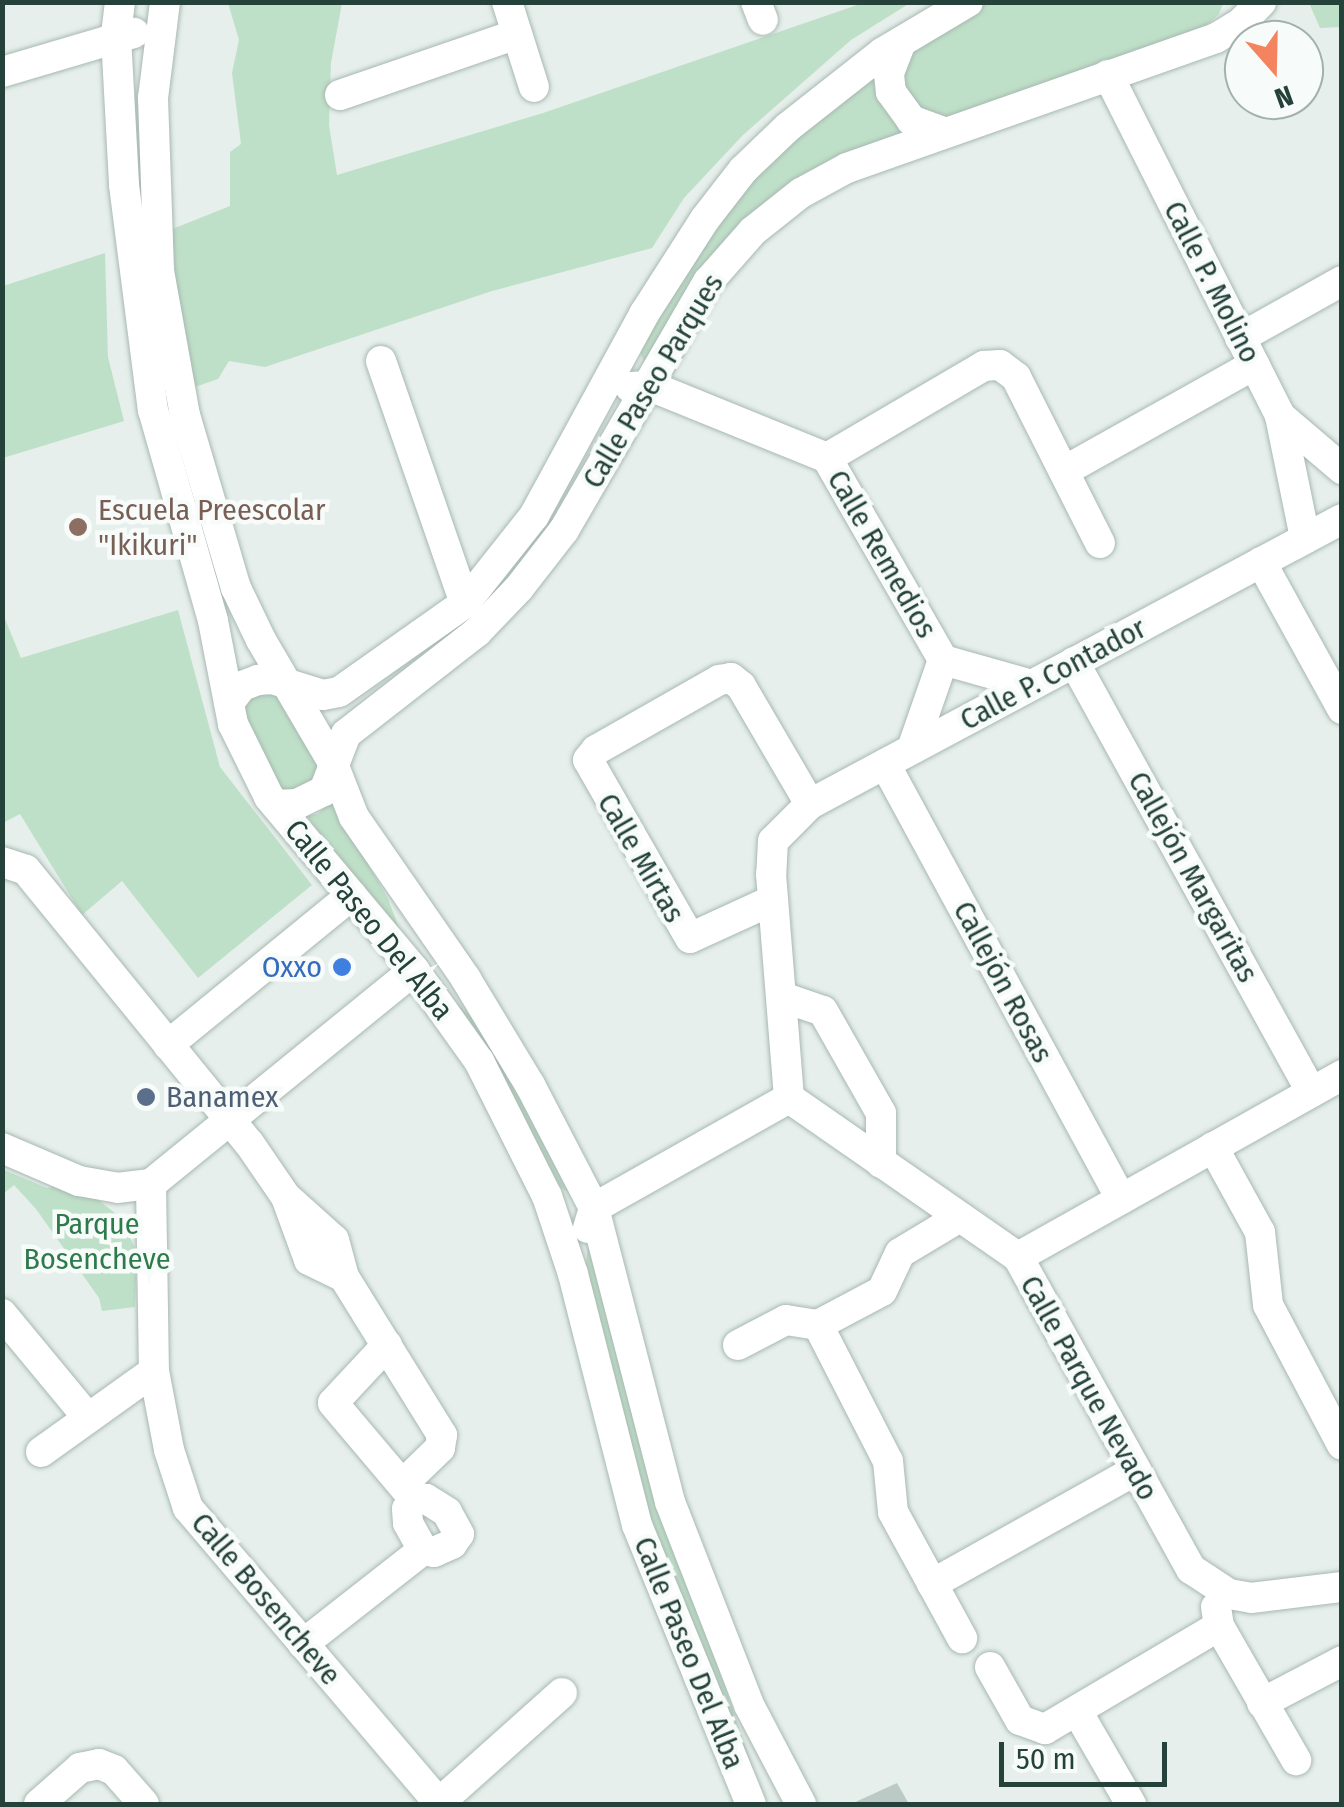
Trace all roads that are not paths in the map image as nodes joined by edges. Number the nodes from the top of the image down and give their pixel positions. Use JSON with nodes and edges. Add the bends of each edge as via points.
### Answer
{"nodes":[{"id":1,"x":120,"y":2,"type":"edge"},
{"id":2,"x":164,"y":2,"type":"edge"},
{"id":3,"x":507,"y":2,"type":"edge"},
{"id":4,"x":968,"y":2,"type":"edge"},
{"id":5,"x":1237,"y":2,"type":"edge"},
{"id":6,"x":1261,"y":2,"type":"edge"},
{"id":7,"x":517,"y":34,"type":"junction"},
{"id":8,"x":116,"y":36,"type":"junction"},
{"id":9,"x":1216,"y":38,"type":"junction"},
{"id":10,"x":901,"y":42,"type":"junction"},
{"id":11,"x":2,"y":72,"type":"edge"},
{"id":12,"x":1108,"y":75,"type":"junction"},
{"id":13,"x":534,"y":87,"type":"dead end"},
{"id":14,"x":340,"y":94,"type":"dead end"},
{"id":15,"x":153,"y":98,"type":"junction"},
{"id":16,"x":944,"y":132,"type":"junction"},
{"id":17,"x":1342,"y":281,"type":"edge"},
{"id":18,"x":627,"y":342,"type":"junction"},
{"id":19,"x":1247,"y":351,"type":"junction"},
{"id":20,"x":381,"y":360,"type":"dead end"},
{"id":21,"x":650,"y":386,"type":"junction"},
{"id":22,"x":600,"y":388,"type":"junction"},
{"id":23,"x":1280,"y":416,"type":"junction"},
{"id":24,"x":827,"y":458,"type":"junction"},
{"id":25,"x":1338,"y":462,"type":"edge"},
{"id":26,"x":1064,"y":471,"type":"junction"},
{"id":27,"x":1342,"y":519,"type":"edge"},
{"id":28,"x":1305,"y":538,"type":"junction"},
{"id":29,"x":1100,"y":543,"type":"dead end"},
{"id":30,"x":1261,"y":562,"type":"junction"},
{"id":31,"x":464,"y":603,"type":"junction"},
{"id":32,"x":943,"y":660,"type":"junction"},
{"id":33,"x":1074,"y":662,"type":"junction"},
{"id":34,"x":1032,"y":685,"type":"junction"},
{"id":35,"x":293,"y":689,"type":"junction"},
{"id":36,"x":230,"y":703,"type":"junction"},
{"id":37,"x":1342,"y":709,"type":"edge"},
{"id":38,"x":912,"y":749,"type":"junction"},
{"id":39,"x":332,"y":761,"type":"junction"},
{"id":40,"x":885,"y":764,"type":"junction"},
{"id":41,"x":810,"y":804,"type":"junction"},
{"id":42,"x":276,"y":805,"type":"junction"},
{"id":43,"x":4,"y":862,"type":"edge"},
{"id":44,"x":352,"y":895,"type":"junction"},
{"id":45,"x":408,"y":896,"type":"junction"},
{"id":46,"x":773,"y":900,"type":"junction"},
{"id":47,"x":414,"y":970,"type":"junction"},
{"id":48,"x":466,"y":980,"type":"junction"},
{"id":49,"x":782,"y":997,"type":"junction"},
{"id":50,"x":168,"y":1044,"type":"junction"},
{"id":51,"x":1342,"y":1074,"type":"edge"},
{"id":52,"x":1312,"y":1092,"type":"junction"},
{"id":53,"x":789,"y":1098,"type":"junction"},
{"id":54,"x":230,"y":1124,"type":"junction"},
{"id":55,"x":1213,"y":1147,"type":"junction"},
{"id":56,"x":4,"y":1153,"type":"edge"},
{"id":57,"x":881,"y":1164,"type":"junction"},
{"id":58,"x":150,"y":1184,"type":"junction"},
{"id":59,"x":547,"y":1196,"type":"junction"},
{"id":60,"x":1120,"y":1200,"type":"junction"},
{"id":61,"x":594,"y":1208,"type":"junction"},
{"id":62,"x":960,"y":1217,"type":"junction"},
{"id":63,"x":1018,"y":1257,"type":"junction"},
{"id":64,"x":573,"y":1274,"type":"junction"},
{"id":65,"x":2,"y":1314,"type":"edge"},
{"id":66,"x":818,"y":1324,"type":"junction"},
{"id":67,"x":738,"y":1345,"type":"dead end"},
{"id":68,"x":386,"y":1346,"type":"junction"},
{"id":69,"x":154,"y":1371,"type":"junction"},
{"id":70,"x":88,"y":1418,"type":"junction"},
{"id":71,"x":1342,"y":1444,"type":"edge"},
{"id":72,"x":41,"y":1452,"type":"dead end"},
{"id":73,"x":1134,"y":1471,"type":"junction"},
{"id":74,"x":409,"y":1491,"type":"junction"},
{"id":75,"x":423,"y":1550,"type":"junction"},
{"id":76,"x":932,"y":1584,"type":"junction"},
{"id":77,"x":1212,"y":1584,"type":"junction"},
{"id":78,"x":1342,"y":1587,"type":"edge"},
{"id":79,"x":1219,"y":1626,"type":"junction"},
{"id":80,"x":962,"y":1638,"type":"dead end"},
{"id":81,"x":302,"y":1644,"type":"junction"},
{"id":82,"x":1342,"y":1661,"type":"edge"},
{"id":83,"x":990,"y":1667,"type":"dead end"},
{"id":84,"x":562,"y":1693,"type":"dead end"},
{"id":85,"x":1262,"y":1702,"type":"junction"},
{"id":86,"x":1077,"y":1711,"type":"junction"},
{"id":87,"x":771,"y":1746,"type":"junction"},
{"id":88,"x":1296,"y":1760,"type":"dead end"},
{"id":89,"x":39,"y":1804,"type":"edge"},
{"id":90,"x":144,"y":1804,"type":"edge"},
{"id":91,"x":439,"y":1804,"type":"edge"},
{"id":92,"x":751,"y":1804,"type":"edge"},
{"id":93,"x":766,"y":1804,"type":"edge"},
{"id":94,"x":801,"y":1804,"type":"edge"},
{"id":95,"x":1132,"y":1804,"type":"edge"}],
"edges":[{"from":1,"to":8,"type":"street","name":"Calle Paseo Del Alba"},
{"from":2,"to":8,"type":"street","via":[[150,25]]},
{"from":2,"to":15,"type":"street","name":"Calle Paseo Del Alba"},
{"from":3,"to":7,"type":"street"},
{"from":4,"to":10,"type":"street","name":"Calle Paseo Parques"},
{"from":5,"to":9,"type":"street"},
{"from":6,"to":9,"type":"street","name":"Calle Paseo Parques"},
{"from":7,"to":13,"type":"street"},
{"from":7,"to":14,"type":"street"},
{"from":8,"to":11,"type":"street"},
{"from":8,"to":15,"type":"street"},
{"from":8,"to":36,"type":"street","name":"Calle Paseo Del Alba","via":[[124,185],[153,410]]},
{"from":9,"to":12,"type":"street","name":"Calle Paseo Parques"},
{"from":10,"to":16,"type":"street","via":[[892,57],[892,92],[911,120]]},
{"from":10,"to":18,"type":"street","name":"Calle Paseo Parques","via":[[744,170]]},
{"from":12,"to":16,"type":"street","name":"Calle Paseo Parques"},
{"from":12,"to":19,"type":"street","name":"Calle P. Molino"},
{"from":15,"to":35,"type":"street","name":"Calle Paseo Del Alba","via":[[159,270],[184,415],[236,588]]},
{"from":16,"to":21,"type":"street","name":"Calle Paseo Parques","via":[[848,168],[801,193],[753,231],[708,282]]},
{"from":17,"to":19,"type":"street"},
{"from":18,"to":21,"type":"street"},
{"from":18,"to":22,"type":"street","name":"Calle Paseo Parques"},
{"from":19,"to":23,"type":"street","name":"Calle P. Molino"},
{"from":19,"to":26,"type":"street"},
{"from":20,"to":31,"type":"street"},
{"from":21,"to":22,"type":"street","name":"Calle Remedios"},
{"from":21,"to":24,"type":"street","name":"Calle Remedios"},
{"from":21,"to":39,"type":"street","name":"Calle Paseo Parques","via":[[564,530],[520,588],[478,632],[366,714]]},
{"from":22,"to":31,"type":"street","name":"Calle Paseo Parques","via":[[534,516]]},
{"from":23,"to":25,"type":"street","name":"Calle P. Molino"},
{"from":23,"to":28,"type":"street"},
{"from":24,"to":26,"type":"street","via":[[984,366],[1000,365],[1016,377]]},
{"from":24,"to":32,"type":"street","name":"Calle Remedios"},
{"from":26,"to":29,"type":"street"},
{"from":27,"to":28,"type":"street","name":"Calle P. Contador"},
{"from":28,"to":30,"type":"street","name":"Calle P. Contador"},
{"from":30,"to":33,"type":"street","name":"Calle P. Contador"},
{"from":30,"to":37,"type":"street"},
{"from":31,"to":35,"type":"street","name":"Calle Paseo Parques","via":[[352,686],[323,694]]},
{"from":32,"to":34,"type":"street","name":"Calle Remedios"},
{"from":32,"to":38,"type":"street","name":"Calle Remedios"},
{"from":33,"to":34,"type":"street","name":"Calle P. Contador"},
{"from":33,"to":52,"type":"street","name":"Callejón Margaritas"},
{"from":34,"to":38,"type":"street","name":"Calle P. Contador"},
{"from":35,"to":36,"type":"street","name":"Calle Paseo Parques","via":[[258,680],[242,686]]},
{"from":35,"to":39,"type":"street","name":"Calle Paseo Del Alba"},
{"from":36,"to":42,"type":"street","name":"Calle Paseo Del Alba","via":[[233,724]]},
{"from":38,"to":40,"type":"street","name":"Calle P. Contador"},
{"from":39,"to":42,"type":"street","name":"Calle Paseo Parques","via":[[324,790],[297,804]]},
{"from":39,"to":45,"type":"street","name":"Calle Paseo Del Alba","via":[[354,817]]},
{"from":40,"to":41,"type":"street","name":"Calle P. Contador"},
{"from":40,"to":60,"type":"street","name":"Callejón Rosas"},
{"from":41,"to":46,"type":"street","name":"Calle P. Contador","via":[[774,841]]},
{"from":41,"to":46,"type":"street","name":"Calle Mirtas","via":[[731,678],[588,760],[690,938]]},
{"from":42,"to":44,"type":"street","name":"Calle Paseo Del Alba"},
{"from":43,"to":50,"type":"street","via":[[26,870]]},
{"from":44,"to":47,"type":"street","name":"Calle Paseo Del Alba"},
{"from":44,"to":50,"type":"street"},
{"from":45,"to":47,"type":"street"},
{"from":45,"to":48,"type":"street","name":"Calle Paseo Del Alba"},
{"from":46,"to":49,"type":"street"},
{"from":47,"to":48,"type":"street"},
{"from":47,"to":54,"type":"street"},
{"from":47,"to":59,"type":"street","name":"Calle Paseo Del Alba","via":[[480,1060]]},
{"from":48,"to":61,"type":"street","name":"Calle Paseo Del Alba"},
{"from":49,"to":53,"type":"street"},
{"from":49,"to":57,"type":"street","via":[[824,1011],[881,1113]]},
{"from":50,"to":54,"type":"street"},
{"from":51,"to":52,"type":"street"},
{"from":52,"to":55,"type":"street"},
{"from":53,"to":57,"type":"street","name":"Calle Parque Nevado"},
{"from":53,"to":61,"type":"street"},
{"from":54,"to":58,"type":"street"},
{"from":54,"to":68,"type":"street","via":[[286,1197],[334,1240],[344,1277]]},
{"from":55,"to":60,"type":"street"},
{"from":55,"to":71,"type":"street","via":[[1260,1232],[1268,1304]]},
{"from":56,"to":58,"type":"street","via":[[79,1181],[117,1188]]},
{"from":57,"to":62,"type":"street","name":"Calle Parque Nevado"},
{"from":58,"to":69,"type":"street","name":"Calle Bosencheve"},
{"from":59,"to":61,"type":"street"},
{"from":59,"to":64,"type":"street","name":"Calle Paseo Del Alba"},
{"from":60,"to":63,"type":"street"},
{"from":61,"to":64,"type":"street"},
{"from":61,"to":87,"type":"street","name":"Calle Paseo Del Alba","via":[[670,1502]]},
{"from":62,"to":63,"type":"street","name":"Calle Parque Nevado"},
{"from":62,"to":66,"type":"street","via":[[900,1253],[882,1291]]},
{"from":63,"to":73,"type":"street","name":"Calle Parque Nevado"},
{"from":64,"to":92,"type":"street","name":"Calle Paseo Del Alba","via":[[637,1525]]},
{"from":65,"to":70,"type":"street"},
{"from":66,"to":67,"type":"street","via":[[786,1320]]},
{"from":66,"to":76,"type":"street","via":[[888,1461],[893,1512]]},
{"from":68,"to":74,"type":"street","via":[[442,1434],[440,1448]]},
{"from":68,"to":74,"type":"street","via":[[333,1403]]},
{"from":69,"to":70,"type":"street"},
{"from":69,"to":81,"type":"street","name":"Calle Bosencheve","via":[[188,1508]]},
{"from":70,"to":72,"type":"street"},
{"from":73,"to":76,"type":"street"},
{"from":73,"to":77,"type":"street","name":"Calle Parque Nevado","via":[[1178,1551]]},
{"from":74,"to":75,"type":"street","via":[[408,1523]]},
{"from":74,"to":75,"type":"street","via":[[436,1503],[458,1534],[444,1550]]},
{"from":75,"to":81,"type":"street"},
{"from":76,"to":80,"type":"street"},
{"from":77,"to":78,"type":"street","name":"Calle Parque Nevado","via":[[1250,1598]]},
{"from":77,"to":79,"type":"street"},
{"from":79,"to":85,"type":"street"},
{"from":79,"to":86,"type":"street"},
{"from":81,"to":91,"type":"street","name":"Calle Bosencheve"},
{"from":82,"to":85,"type":"street"},
{"from":83,"to":86,"type":"street","via":[[1020,1720],[1034,1728]]},
{"from":84,"to":91,"type":"street"},
{"from":85,"to":88,"type":"street"},
{"from":86,"to":95,"type":"street"},
{"from":87,"to":93,"type":"street"},
{"from":87,"to":94,"type":"street","name":"Calle Paseo Del Alba"},
{"from":89,"to":90,"type":"street","via":[[80,1768],[99,1764],[114,1770]]}]}
